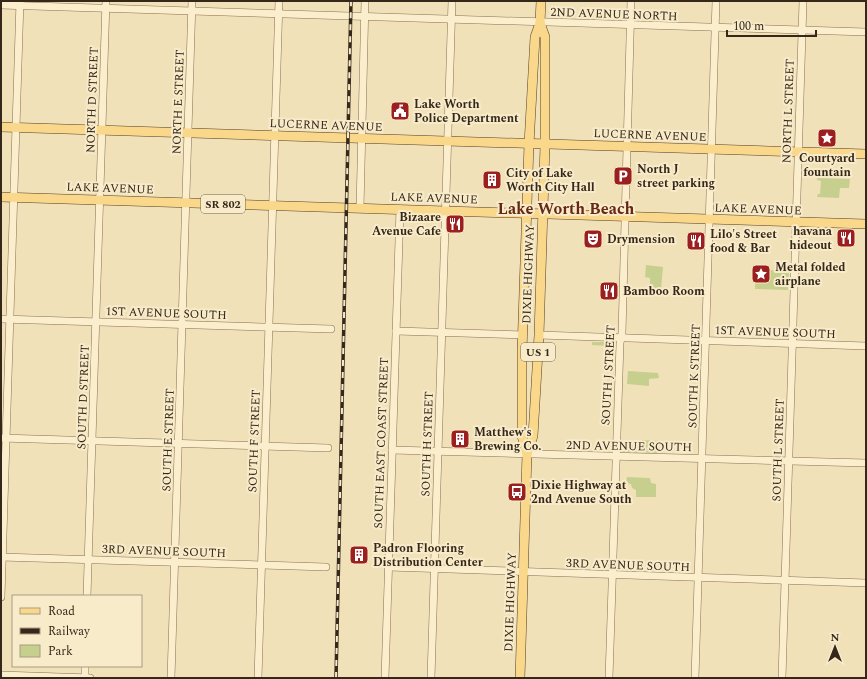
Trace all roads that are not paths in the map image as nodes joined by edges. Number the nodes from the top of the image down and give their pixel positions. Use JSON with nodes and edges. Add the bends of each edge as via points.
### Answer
{"nodes":[{"id":1,"x":192,"y":1,"type":"edge"},
{"id":2,"x":279,"y":1,"type":"edge"},
{"id":3,"x":366,"y":1,"type":"edge"},
{"id":4,"x":452,"y":1,"type":"edge"},
{"id":5,"x":541,"y":1,"type":"edge"},
{"id":6,"x":631,"y":1,"type":"edge"},
{"id":7,"x":716,"y":1,"type":"edge"},
{"id":8,"x":803,"y":1,"type":"edge"},
{"id":9,"x":19,"y":3,"type":"edge"},
{"id":10,"x":1,"y":5,"type":"edge"},
{"id":11,"x":106,"y":5,"type":"edge"},
{"id":12,"x":192,"y":11,"type":"junction"},
{"id":13,"x":278,"y":14,"type":"junction"},
{"id":14,"x":365,"y":16,"type":"junction"},
{"id":15,"x":451,"y":19,"type":"junction"},
{"id":16,"x":540,"y":23,"type":"junction"},
{"id":17,"x":631,"y":25,"type":"junction"},
{"id":18,"x":716,"y":28,"type":"junction"},
{"id":19,"x":802,"y":30,"type":"junction"},
{"id":20,"x":866,"y":32,"type":"edge"},
{"id":21,"x":1,"y":127,"type":"edge"},
{"id":22,"x":16,"y":127,"type":"junction"},
{"id":23,"x":102,"y":130,"type":"junction"},
{"id":24,"x":188,"y":133,"type":"junction"},
{"id":25,"x":275,"y":136,"type":"junction"},
{"id":26,"x":361,"y":138,"type":"junction"},
{"id":27,"x":447,"y":141,"type":"junction"},
{"id":28,"x":528,"y":144,"type":"junction"},
{"id":29,"x":545,"y":144,"type":"junction"},
{"id":30,"x":628,"y":146,"type":"junction"},
{"id":31,"x":712,"y":149,"type":"junction"},
{"id":32,"x":798,"y":152,"type":"junction"},
{"id":33,"x":866,"y":154,"type":"edge"},
{"id":34,"x":1,"y":197,"type":"edge"},
{"id":35,"x":13,"y":198,"type":"junction"},
{"id":36,"x":100,"y":200,"type":"junction"},
{"id":37,"x":186,"y":203,"type":"junction"},
{"id":38,"x":272,"y":206,"type":"junction"},
{"id":39,"x":360,"y":208,"type":"junction"},
{"id":40,"x":400,"y":209,"type":"junction"},
{"id":41,"x":445,"y":211,"type":"junction"},
{"id":42,"x":527,"y":214,"type":"junction"},
{"id":43,"x":542,"y":214,"type":"junction"},
{"id":44,"x":626,"y":217,"type":"junction"},
{"id":45,"x":710,"y":220,"type":"junction"},
{"id":46,"x":796,"y":222,"type":"junction"},
{"id":47,"x":866,"y":224,"type":"edge"},
{"id":48,"x":1,"y":319,"type":"edge"},
{"id":49,"x":10,"y":319,"type":"junction"},
{"id":50,"x":96,"y":322,"type":"junction"},
{"id":51,"x":182,"y":324,"type":"junction"},
{"id":52,"x":269,"y":327,"type":"junction"},
{"id":53,"x":331,"y":329,"type":"dead end"},
{"id":54,"x":396,"y":331,"type":"junction"},
{"id":55,"x":442,"y":332,"type":"junction"},
{"id":56,"x":522,"y":335,"type":"junction"},
{"id":57,"x":539,"y":335,"type":"junction"},
{"id":58,"x":620,"y":338,"type":"junction"},
{"id":59,"x":706,"y":341,"type":"junction"},
{"id":60,"x":792,"y":343,"type":"junction"},
{"id":61,"x":866,"y":346,"type":"edge"},
{"id":62,"x":4,"y":438,"type":"edge"},
{"id":63,"x":92,"y":440,"type":"junction"},
{"id":64,"x":179,"y":443,"type":"junction"},
{"id":65,"x":265,"y":446,"type":"junction"},
{"id":66,"x":328,"y":448,"type":"dead end"},
{"id":67,"x":392,"y":450,"type":"junction"},
{"id":68,"x":438,"y":451,"type":"junction"},
{"id":69,"x":527,"y":454,"type":"junction"},
{"id":70,"x":616,"y":456,"type":"junction"},
{"id":71,"x":702,"y":458,"type":"junction"},
{"id":72,"x":789,"y":461,"type":"junction"},
{"id":73,"x":866,"y":463,"type":"edge"},
{"id":74,"x":2,"y":557,"type":"edge"},
{"id":75,"x":89,"y":560,"type":"junction"},
{"id":76,"x":175,"y":562,"type":"junction"},
{"id":77,"x":261,"y":565,"type":"junction"},
{"id":78,"x":326,"y":567,"type":"dead end"},
{"id":79,"x":389,"y":567,"type":"junction"},
{"id":80,"x":434,"y":568,"type":"junction"},
{"id":81,"x":523,"y":572,"type":"junction"},
{"id":82,"x":612,"y":575,"type":"junction"},
{"id":83,"x":698,"y":578,"type":"junction"},
{"id":84,"x":785,"y":581,"type":"junction"},
{"id":85,"x":866,"y":583,"type":"edge"},
{"id":86,"x":88,"y":595,"type":"edge"},
{"id":87,"x":1,"y":598,"type":"edge"},
{"id":88,"x":85,"y":667,"type":"edge"},
{"id":89,"x":1,"y":675,"type":"edge"},
{"id":90,"x":85,"y":678,"type":"edge"},
{"id":91,"x":90,"y":678,"type":"edge"},
{"id":92,"x":171,"y":678,"type":"edge"},
{"id":93,"x":258,"y":678,"type":"edge"},
{"id":94,"x":385,"y":678,"type":"edge"},
{"id":95,"x":431,"y":678,"type":"edge"},
{"id":96,"x":520,"y":678,"type":"edge"},
{"id":97,"x":609,"y":678,"type":"edge"},
{"id":98,"x":696,"y":678,"type":"edge"},
{"id":99,"x":782,"y":678,"type":"edge"}],
"edges":[{"from":1,"to":12,"type":"street","name":"NORTH E STREET"},
{"from":2,"to":13,"type":"street","name":"SOUTH F STREET"},
{"from":3,"to":14,"type":"street"},
{"from":4,"to":15,"type":"street","name":"SOUTH H STREET"},
{"from":5,"to":16,"type":"main road","name":"DIXIE HIGHWAY","number":"US 1"},
{"from":6,"to":17,"type":"street","name":"SOUTH J STREET"},
{"from":7,"to":18,"type":"street","name":"SOUTH K STREET"},
{"from":8,"to":19,"type":"street","name":"NORTH L STREET"},
{"from":9,"to":10,"type":"street","name":"2ND AVENUE NORTH"},
{"from":9,"to":11,"type":"street","name":"2ND AVENUE NORTH"},
{"from":9,"to":22,"type":"street"},
{"from":11,"to":12,"type":"street","name":"2ND AVENUE NORTH"},
{"from":11,"to":23,"type":"street","name":"NORTH D STREET"},
{"from":12,"to":13,"type":"street","name":"2ND AVENUE NORTH"},
{"from":12,"to":24,"type":"street","name":"NORTH E STREET"},
{"from":13,"to":14,"type":"street","name":"2ND AVENUE NORTH"},
{"from":13,"to":25,"type":"street","name":"SOUTH F STREET"},
{"from":14,"to":15,"type":"street","name":"2ND AVENUE NORTH"},
{"from":14,"to":26,"type":"street"},
{"from":15,"to":16,"type":"street","name":"2ND AVENUE NORTH"},
{"from":15,"to":27,"type":"street","name":"SOUTH H STREET"},
{"from":16,"to":17,"type":"street","name":"2ND AVENUE NORTH"},
{"from":16,"to":28,"type":"main road","name":"DIXIE HIGHWAY","number":"US 1","via":[[534,37]]},
{"from":16,"to":29,"type":"main road","name":"DIXIE HIGHWAY","number":"US 1","via":[[545,37]]},
{"from":17,"to":18,"type":"street","name":"2ND AVENUE NORTH"},
{"from":17,"to":30,"type":"street","name":"SOUTH J STREET"},
{"from":18,"to":19,"type":"street","name":"2ND AVENUE NORTH"},
{"from":18,"to":31,"type":"street","name":"SOUTH K STREET"},
{"from":19,"to":20,"type":"street","name":"2ND AVENUE NORTH"},
{"from":19,"to":32,"type":"street","name":"NORTH L STREET"},
{"from":21,"to":22,"type":"main road","name":"LUCERNE AVENUE"},
{"from":22,"to":23,"type":"main road","name":"LUCERNE AVENUE"},
{"from":22,"to":35,"type":"street"},
{"from":23,"to":24,"type":"main road","name":"LUCERNE AVENUE"},
{"from":23,"to":36,"type":"street","name":"NORTH D STREET"},
{"from":24,"to":25,"type":"main road","name":"LUCERNE AVENUE"},
{"from":24,"to":37,"type":"street","name":"NORTH E STREET"},
{"from":25,"to":26,"type":"main road","name":"LUCERNE AVENUE"},
{"from":25,"to":38,"type":"street","name":"SOUTH F STREET"},
{"from":26,"to":27,"type":"main road","name":"LUCERNE AVENUE"},
{"from":26,"to":39,"type":"street"},
{"from":27,"to":28,"type":"main road","name":"LUCERNE AVENUE"},
{"from":27,"to":41,"type":"street","name":"SOUTH H STREET"},
{"from":28,"to":29,"type":"main road","name":"LUCERNE AVENUE"},
{"from":28,"to":42,"type":"main road","name":"DIXIE HIGHWAY","number":"US 1"},
{"from":29,"to":30,"type":"main road","name":"LUCERNE AVENUE"},
{"from":29,"to":43,"type":"main road","name":"DIXIE HIGHWAY","number":"US 1"},
{"from":30,"to":31,"type":"main road","name":"LUCERNE AVENUE"},
{"from":30,"to":44,"type":"street","name":"SOUTH J STREET"},
{"from":31,"to":32,"type":"main road","name":"LUCERNE AVENUE"},
{"from":31,"to":45,"type":"street","name":"SOUTH K STREET"},
{"from":32,"to":33,"type":"main road","name":"LUCERNE AVENUE"},
{"from":32,"to":46,"type":"street","name":"NORTH L STREET"},
{"from":34,"to":35,"type":"main road","name":"LAKE AVENUE","number":"SR 802"},
{"from":35,"to":36,"type":"main road","name":"LAKE AVENUE","number":"SR 802"},
{"from":35,"to":49,"type":"street"},
{"from":36,"to":37,"type":"main road","name":"LAKE AVENUE","number":"SR 802"},
{"from":36,"to":50,"type":"street","name":"SOUTH D STREET"},
{"from":37,"to":38,"type":"main road","name":"LAKE AVENUE","number":"SR 802"},
{"from":37,"to":51,"type":"street","name":"SOUTH E STREET"},
{"from":38,"to":39,"type":"main road","name":"LAKE AVENUE","number":"SR 802"},
{"from":38,"to":52,"type":"street","name":"SOUTH F STREET"},
{"from":39,"to":40,"type":"main road","name":"LAKE AVENUE","number":"SR 802"},
{"from":40,"to":41,"type":"main road","name":"LAKE AVENUE","number":"SR 802"},
{"from":40,"to":54,"type":"street","name":"SOUTH EAST COAST STREET"},
{"from":41,"to":42,"type":"main road","name":"LAKE AVENUE","number":"SR 802"},
{"from":41,"to":55,"type":"street","name":"SOUTH H STREET"},
{"from":42,"to":43,"type":"main road","name":"LAKE AVENUE","number":"SR 802"},
{"from":42,"to":56,"type":"main road","name":"DIXIE HIGHWAY","number":"US 1"},
{"from":43,"to":44,"type":"main road","name":"LAKE AVENUE","number":"SR 802"},
{"from":43,"to":57,"type":"main road","name":"DIXIE HIGHWAY","number":"US 1"},
{"from":44,"to":45,"type":"main road","name":"LAKE AVENUE","number":"SR 802"},
{"from":44,"to":58,"type":"street","name":"SOUTH J STREET"},
{"from":45,"to":46,"type":"main road","name":"LAKE AVENUE","number":"SR 802"},
{"from":45,"to":59,"type":"street","name":"SOUTH K STREET"},
{"from":46,"to":47,"type":"main road","name":"LAKE AVENUE","number":"SR 802"},
{"from":46,"to":60,"type":"street","name":"SOUTH L STREET"},
{"from":48,"to":49,"type":"street","name":"1ST AVENUE SOUTH"},
{"from":49,"to":50,"type":"street","name":"1ST AVENUE SOUTH"},
{"from":49,"to":62,"type":"street"},
{"from":50,"to":51,"type":"street","name":"1ST AVENUE SOUTH"},
{"from":50,"to":63,"type":"street","name":"SOUTH D STREET"},
{"from":51,"to":52,"type":"street","name":"1ST AVENUE SOUTH"},
{"from":51,"to":64,"type":"street","name":"SOUTH E STREET"},
{"from":52,"to":53,"type":"street","name":"1ST AVENUE SOUTH"},
{"from":52,"to":65,"type":"street","name":"SOUTH F STREET"},
{"from":54,"to":55,"type":"street"},
{"from":54,"to":67,"type":"street","name":"SOUTH EAST COAST STREET"},
{"from":55,"to":56,"type":"street"},
{"from":55,"to":68,"type":"street","name":"SOUTH H STREET"},
{"from":56,"to":69,"type":"main road","name":"DIXIE HIGHWAY","number":"US 1","via":[[522,436]]},
{"from":57,"to":58,"type":"street","name":"1ST AVENUE SOUTH"},
{"from":57,"to":69,"type":"main road","name":"DIXIE HIGHWAY","number":"US 1","via":[[533,436]]},
{"from":58,"to":59,"type":"street","name":"1ST AVENUE SOUTH"},
{"from":58,"to":70,"type":"street","name":"SOUTH J STREET"},
{"from":59,"to":60,"type":"street","name":"1ST AVENUE SOUTH"},
{"from":59,"to":71,"type":"street","name":"SOUTH K STREET"},
{"from":60,"to":61,"type":"street","name":"1ST AVENUE SOUTH"},
{"from":60,"to":72,"type":"street","name":"SOUTH L STREET"},
{"from":62,"to":63,"type":"street"},
{"from":62,"to":74,"type":"street"},
{"from":63,"to":64,"type":"street"},
{"from":63,"to":75,"type":"street","name":"SOUTH D STREET"},
{"from":64,"to":65,"type":"street"},
{"from":64,"to":76,"type":"street","name":"SOUTH E STREET"},
{"from":65,"to":66,"type":"street"},
{"from":65,"to":77,"type":"street","name":"SOUTH F STREET"},
{"from":67,"to":68,"type":"street","name":"2ND AVENUE SOUTH"},
{"from":67,"to":79,"type":"street","name":"SOUTH EAST COAST STREET"},
{"from":68,"to":69,"type":"street","name":"2ND AVENUE SOUTH"},
{"from":68,"to":80,"type":"street","name":"SOUTH H STREET"},
{"from":69,"to":70,"type":"street","name":"2ND AVENUE SOUTH"},
{"from":69,"to":81,"type":"main road","name":"DIXIE HIGHWAY","number":"US 1"},
{"from":70,"to":71,"type":"street","name":"2ND AVENUE SOUTH"},
{"from":70,"to":82,"type":"street","name":"SOUTH J STREET"},
{"from":71,"to":72,"type":"street","name":"2ND AVENUE SOUTH"},
{"from":71,"to":83,"type":"street","name":"SOUTH K STREET"},
{"from":72,"to":73,"type":"street","name":"2ND AVENUE SOUTH"},
{"from":72,"to":84,"type":"street","name":"SOUTH L STREET"},
{"from":74,"to":75,"type":"street","name":"3RD AVENUE SOUTH"},
{"from":74,"to":87,"type":"street"},
{"from":75,"to":76,"type":"street","name":"3RD AVENUE SOUTH"},
{"from":75,"to":86,"type":"street","name":"SOUTH D STREET"},
{"from":76,"to":77,"type":"street","name":"3RD AVENUE SOUTH"},
{"from":76,"to":92,"type":"street","name":"SOUTH E STREET"},
{"from":77,"to":78,"type":"street","name":"3RD AVENUE SOUTH"},
{"from":77,"to":93,"type":"street","name":"SOUTH F STREET"},
{"from":79,"to":80,"type":"street","name":"3RD AVENUE SOUTH"},
{"from":79,"to":94,"type":"street","name":"SOUTH EAST COAST STREET"},
{"from":80,"to":81,"type":"street","name":"3RD AVENUE SOUTH"},
{"from":80,"to":95,"type":"street","name":"SOUTH H STREET"},
{"from":81,"to":82,"type":"street","name":"3RD AVENUE SOUTH"},
{"from":81,"to":96,"type":"main road","name":"DIXIE HIGHWAY","number":"US 1"},
{"from":82,"to":83,"type":"street","name":"3RD AVENUE SOUTH"},
{"from":82,"to":97,"type":"street","name":"SOUTH J STREET"},
{"from":83,"to":84,"type":"street","name":"3RD AVENUE SOUTH"},
{"from":83,"to":98,"type":"street","name":"SOUTH K STREET"},
{"from":84,"to":85,"type":"street","name":"3RD AVENUE SOUTH"},
{"from":84,"to":99,"type":"street","name":"SOUTH L STREET"},
{"from":88,"to":90,"type":"street"},
{"from":89,"to":90,"type":"street"},
{"from":90,"to":91,"type":"street"}]}
